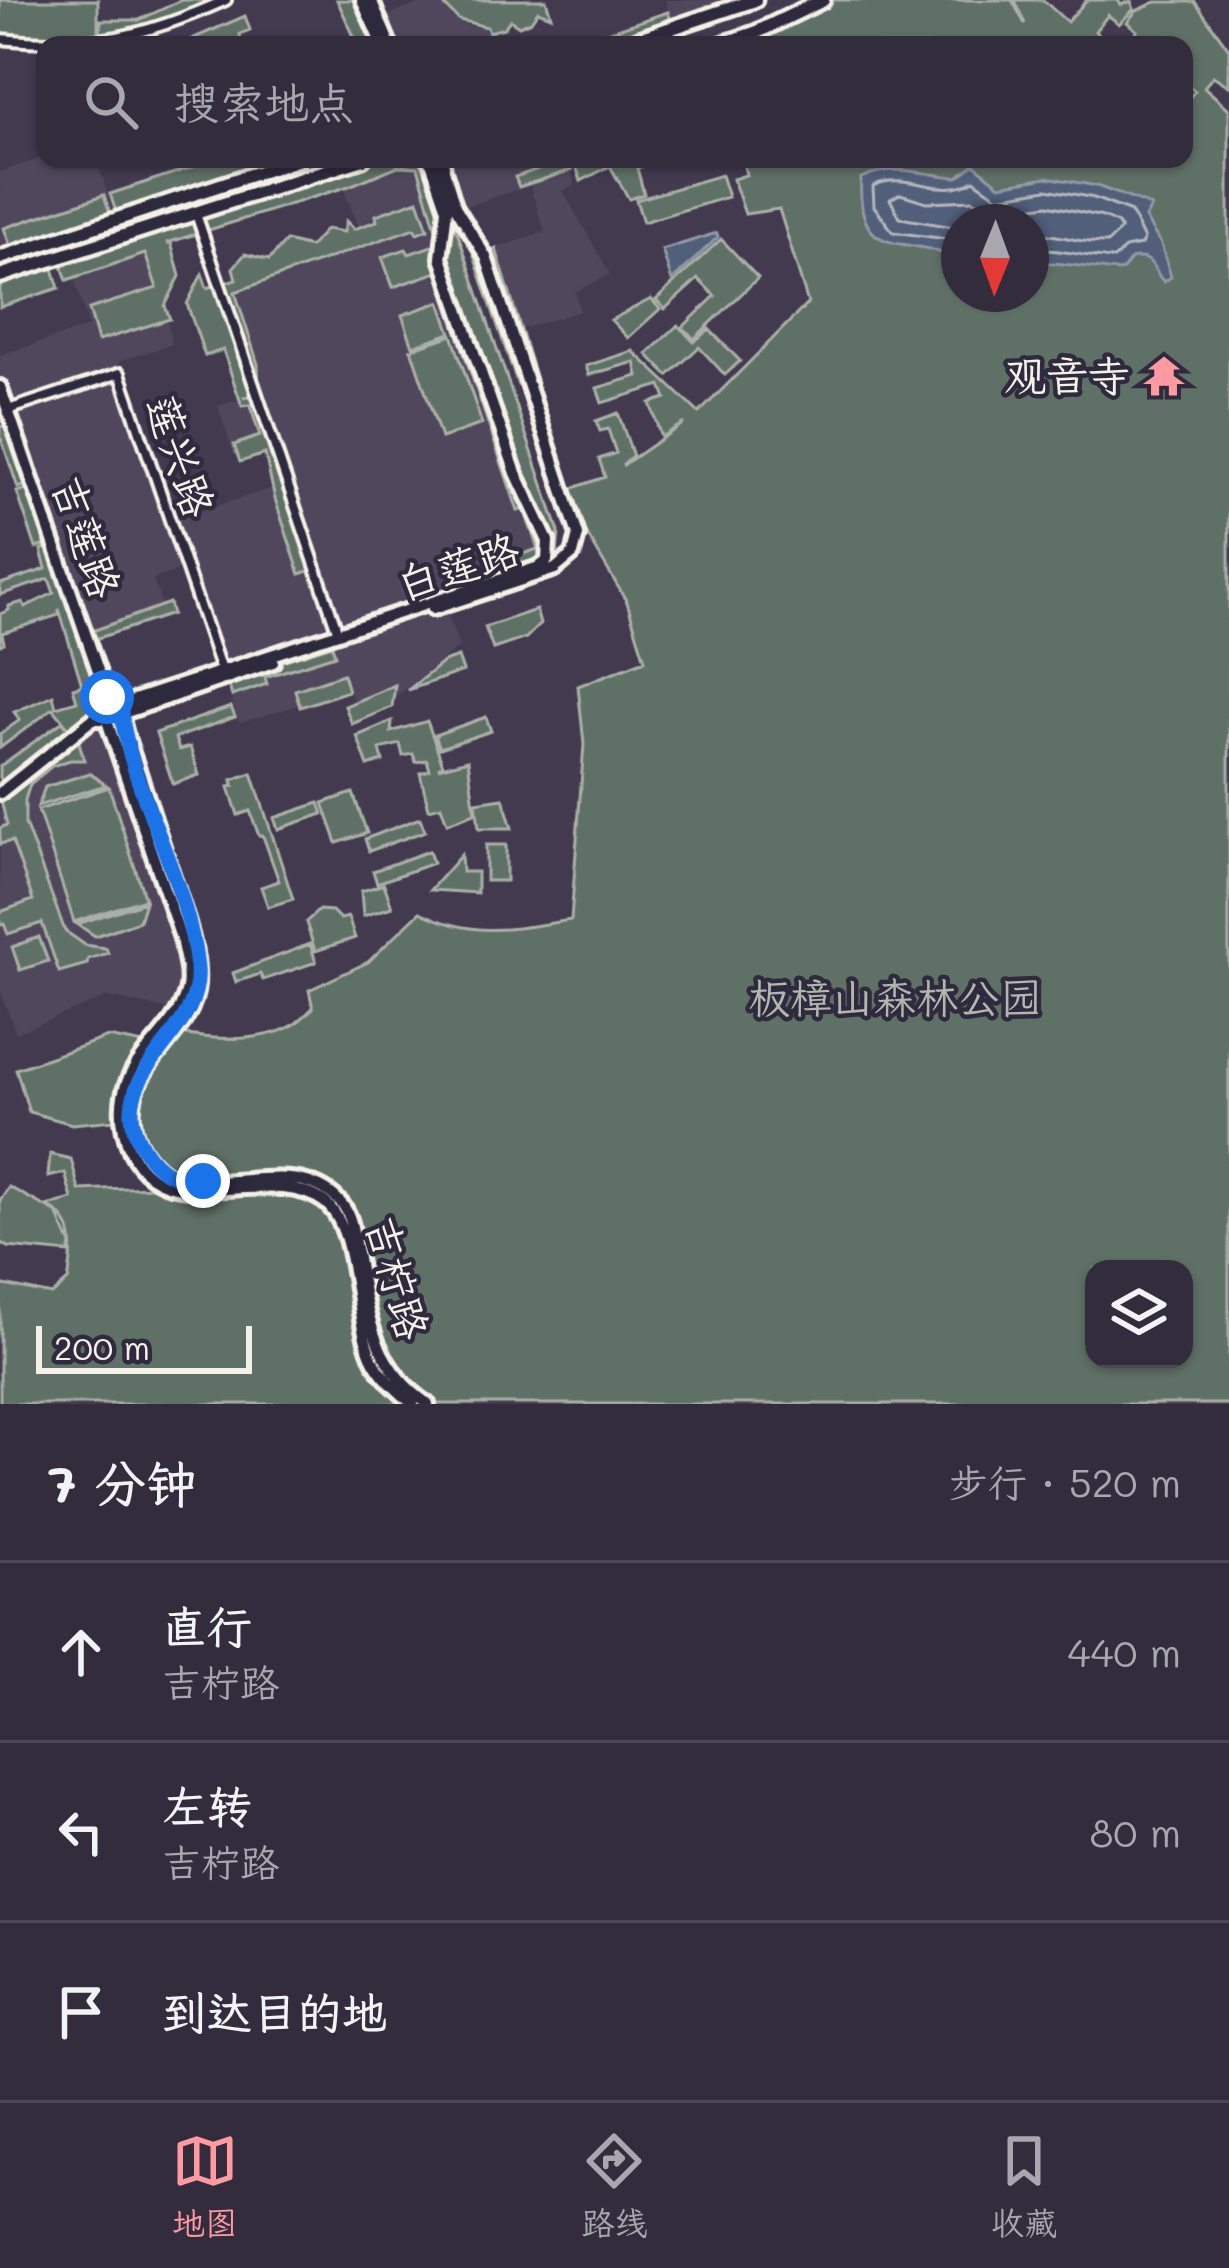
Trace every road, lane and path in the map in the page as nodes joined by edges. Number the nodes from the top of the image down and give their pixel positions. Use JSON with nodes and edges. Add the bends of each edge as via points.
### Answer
{"nodes":[{"id":1,"x":226,"y":0,"type":"edge"},
{"id":2,"x":367,"y":0,"type":"edge"},
{"id":3,"x":755,"y":0,"type":"edge"},
{"id":4,"x":823,"y":0,"type":"edge"},
{"id":5,"x":134,"y":36,"type":"edge"},
{"id":6,"x":382,"y":36,"type":"edge"},
{"id":7,"x":648,"y":36,"type":"edge"},
{"id":8,"x":746,"y":36,"type":"edge"},
{"id":9,"x":0,"y":39,"type":"edge"},
{"id":10,"x":36,"y":42,"type":"edge"},
{"id":11,"x":272,"y":168,"type":"edge"},
{"id":12,"x":335,"y":168,"type":"edge"},
{"id":13,"x":437,"y":168,"type":"edge"},
{"id":14,"x":439,"y":168,"type":"edge"},
{"id":15,"x":196,"y":214,"type":"junction"},
{"id":16,"x":0,"y":258,"type":"edge"},
{"id":17,"x":0,"y":276,"type":"edge"},
{"id":18,"x":0,"y":387,"type":"edge"},
{"id":19,"x":8,"y":410,"type":"junction"},
{"id":20,"x":339,"y":634,"type":"junction"},
{"id":21,"x":221,"y":670,"type":"junction"},
{"id":22,"x":107,"y":714,"type":"junction"},
{"id":23,"x":0,"y":793,"type":"edge"},
{"id":24,"x":413,"y":1404,"type":"edge"},
{"id":25,"x":428,"y":1404,"type":"edge"}],
"edges":[{"from":1,"to":5,"type":"street"},
{"from":2,"to":6,"type":"main road"},
{"from":3,"to":7,"type":"main road"},
{"from":4,"to":8,"type":"main road"},
{"from":9,"to":10,"type":"street"},
{"from":11,"to":16,"type":"main road"},
{"from":12,"to":15,"type":"main road"},
{"from":13,"to":20,"type":"main road","name":"白莲路","via":[[446,209],[442,261],[549,556],[542,566]]},
{"from":14,"to":22,"type":"main road","name":"白莲路","via":[[486,257],[576,518],[573,554],[550,572]]},
{"from":15,"to":17,"type":"main road"},
{"from":15,"to":20,"type":"street"},
{"from":18,"to":19,"type":"main road","name":"吉莲路"},
{"from":19,"to":21,"type":"street","name":"莲兴路","via":[[120,373]]},
{"from":19,"to":22,"type":"main road","name":"吉莲路"},
{"from":20,"to":21,"type":"main road","name":"白莲路"},
{"from":21,"to":22,"type":"main road","name":"白莲路"},
{"from":22,"to":23,"type":"main road","name":"白莲路"},
{"from":22,"to":24,"type":"main road","name":"吉柠路","via":[[187,970],[184,998],[127,1082],[124,1133],[165,1184],[281,1187],[333,1210],[372,1359]]},
{"from":22,"to":25,"type":"main road","name":"吉柠路","via":[[183,909],[198,970],[194,1004],[137,1084],[134,1133],[177,1179],[287,1179],[340,1202],[382,1359]]}]}
